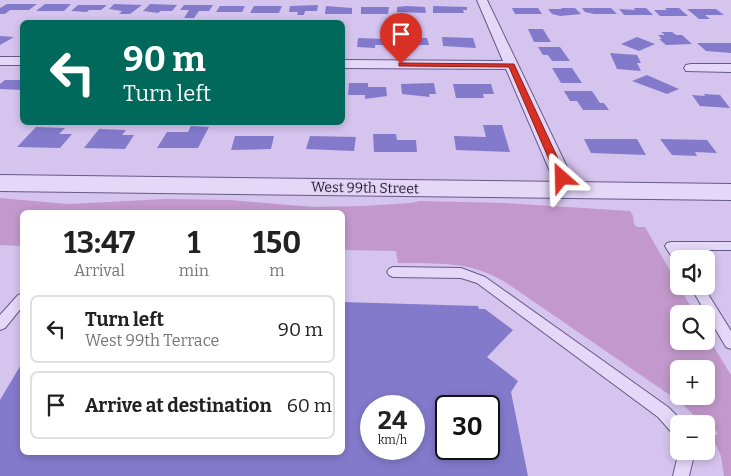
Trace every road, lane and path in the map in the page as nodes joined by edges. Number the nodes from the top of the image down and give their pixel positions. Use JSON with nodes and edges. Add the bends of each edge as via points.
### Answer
{"nodes":[{"id":1,"x":482,"y":0,"type":"edge"},
{"id":2,"x":0,"y":60,"type":"edge"},
{"id":3,"x":20,"y":61,"type":"edge"},
{"id":4,"x":345,"y":64,"type":"edge"},
{"id":5,"x":512,"y":65,"type":"junction"},
{"id":6,"x":691,"y":68,"type":"dead end"},
{"id":7,"x":731,"y":68,"type":"edge"},
{"id":8,"x":0,"y":183,"type":"edge"},
{"id":9,"x":568,"y":190,"type":"junction"},
{"id":10,"x":731,"y":192,"type":"edge"},
{"id":11,"x":731,"y":246,"type":"edge"},
{"id":12,"x":673,"y":250,"type":"edge"},
{"id":13,"x":393,"y":272,"type":"dead end"},
{"id":14,"x":702,"y":295,"type":"edge"},
{"id":15,"x":20,"y":301,"type":"edge"},
{"id":16,"x":0,"y":324,"type":"edge"},
{"id":17,"x":731,"y":343,"type":"edge"},
{"id":18,"x":670,"y":419,"type":"edge"},
{"id":19,"x":684,"y":460,"type":"edge"},
{"id":20,"x":680,"y":476,"type":"edge"}],
"edges":[{"from":1,"to":5,"type":"street"},
{"from":2,"to":3,"type":"street"},
{"from":4,"to":5,"type":"street"},
{"from":5,"to":9,"type":"street"},
{"from":6,"to":7,"type":"street"},
{"from":8,"to":9,"type":"street","name":"West 99th Street"},
{"from":9,"to":10,"type":"street","name":"West 99th Street"},
{"from":11,"to":12,"type":"lane","via":[[671,246]]},
{"from":13,"to":18,"type":"lane","via":[[461,274],[481,280]]},
{"from":14,"to":17,"type":"lane"},
{"from":15,"to":16,"type":"lane"},
{"from":19,"to":20,"type":"lane"}]}
